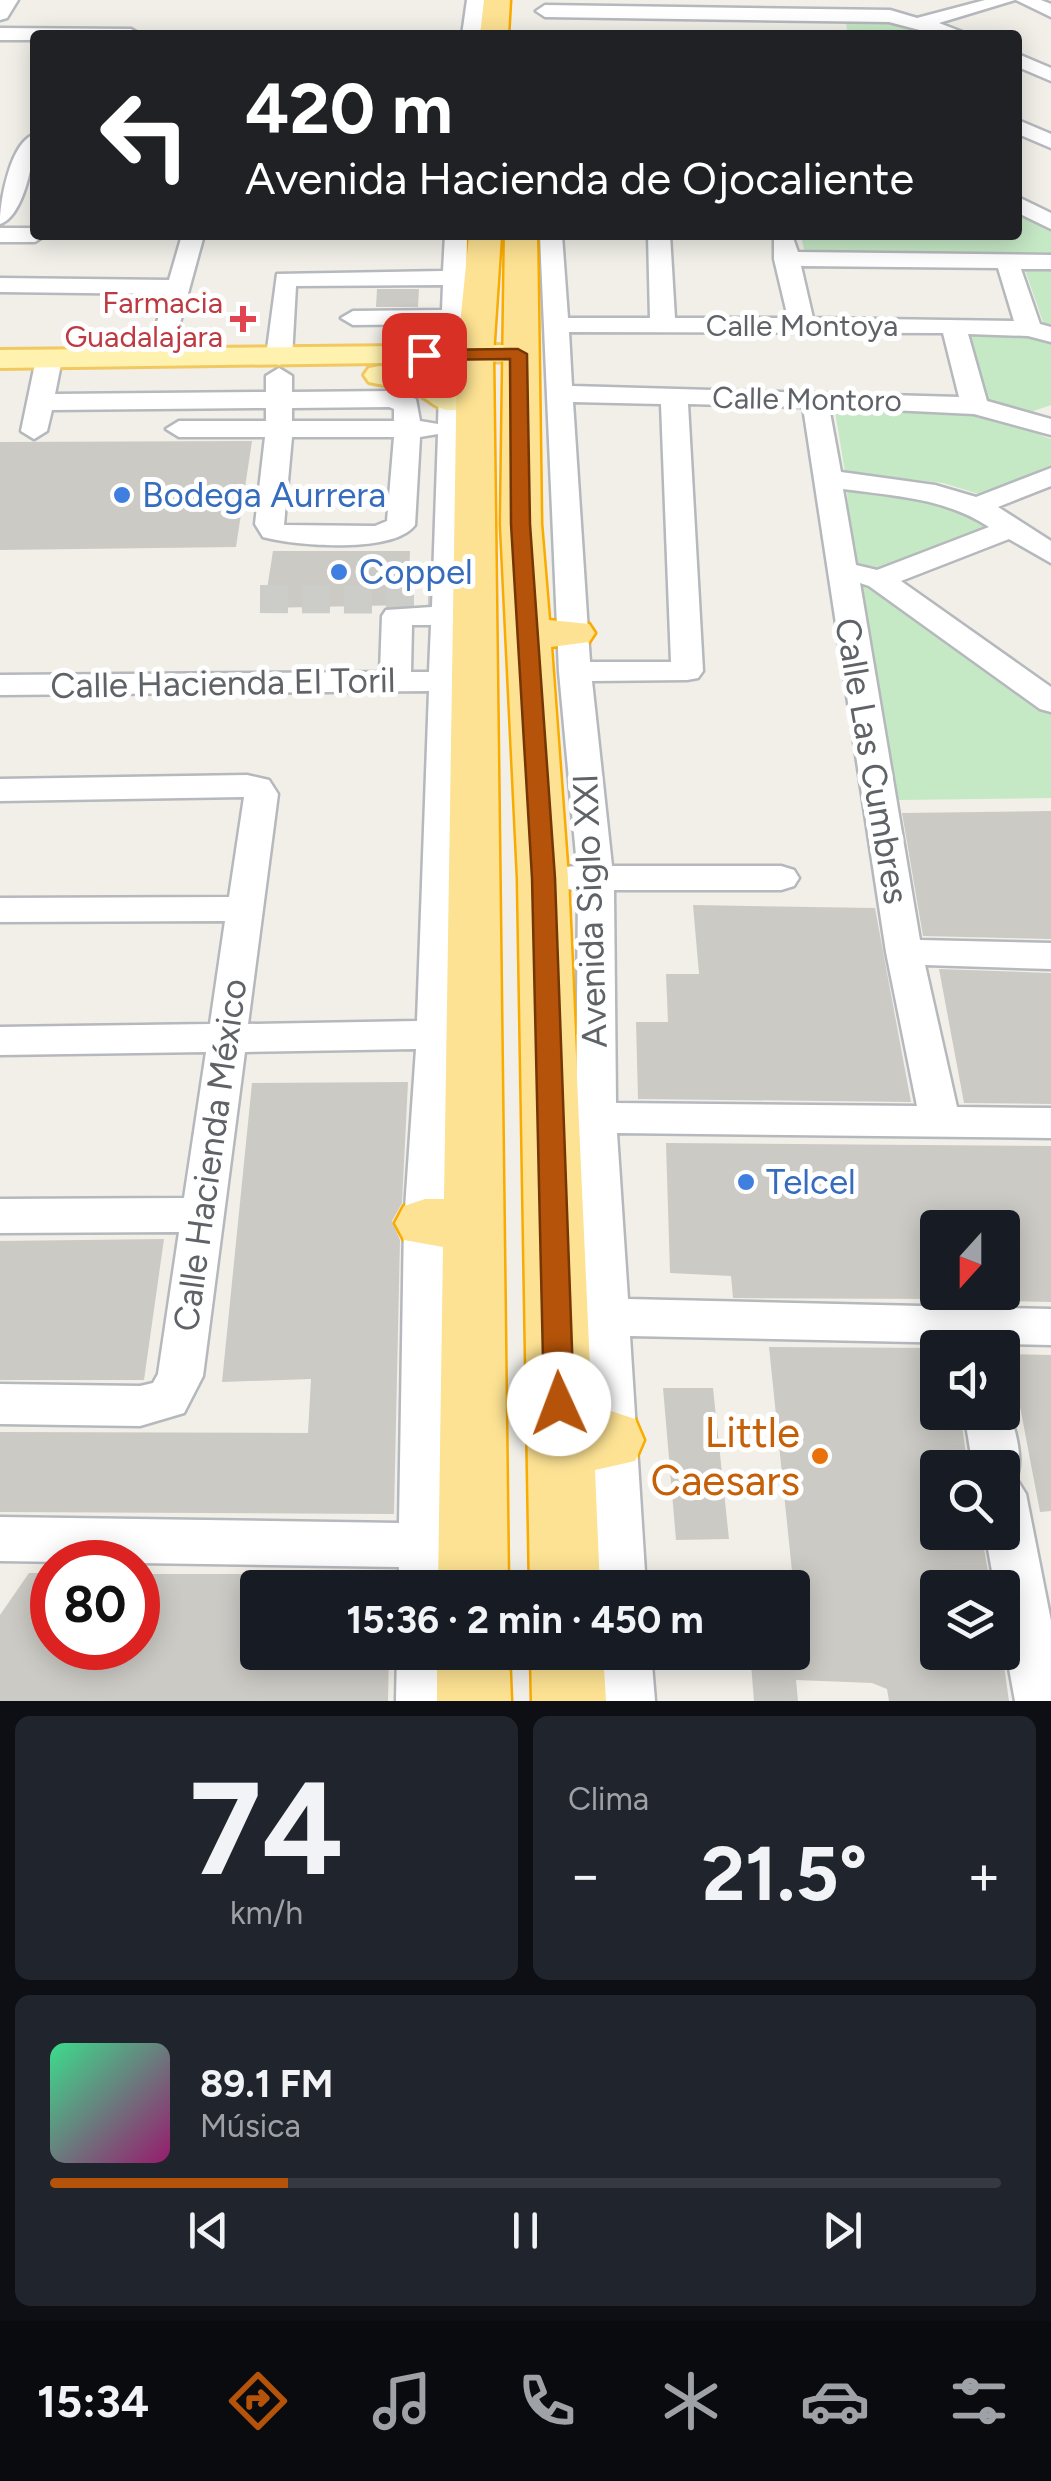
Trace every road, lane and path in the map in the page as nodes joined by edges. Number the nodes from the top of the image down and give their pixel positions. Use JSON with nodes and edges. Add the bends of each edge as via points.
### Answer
{"nodes":[{"id":1,"x":8,"y":0,"type":"edge"},
{"id":2,"x":461,"y":0,"type":"edge"},
{"id":3,"x":476,"y":0,"type":"edge"},
{"id":4,"x":497,"y":0,"type":"edge"},
{"id":5,"x":1006,"y":0,"type":"edge"},
{"id":6,"x":1025,"y":0,"type":"edge"},
{"id":7,"x":540,"y":4,"type":"edge"},
{"id":8,"x":652,"y":6,"type":"edge"},
{"id":9,"x":745,"y":6,"type":"edge"},
{"id":10,"x":1051,"y":12,"type":"edge"},
{"id":11,"x":0,"y":14,"type":"edge"},
{"id":12,"x":835,"y":14,"type":"junction"},
{"id":13,"x":922,"y":22,"type":"junction"},
{"id":14,"x":473,"y":30,"type":"edge"},
{"id":15,"x":494,"y":30,"type":"edge"},
{"id":16,"x":529,"y":30,"type":"edge"},
{"id":17,"x":543,"y":30,"type":"edge"},
{"id":18,"x":837,"y":30,"type":"edge"},
{"id":19,"x":945,"y":30,"type":"edge"},
{"id":20,"x":0,"y":34,"type":"edge"},
{"id":21,"x":30,"y":34,"type":"edge"},
{"id":22,"x":1022,"y":62,"type":"edge"},
{"id":23,"x":1051,"y":75,"type":"edge"},
{"id":24,"x":1022,"y":128,"type":"edge"},
{"id":25,"x":1051,"y":142,"type":"edge"},
{"id":26,"x":25,"y":184,"type":"edge"},
{"id":27,"x":1022,"y":206,"type":"edge"},
{"id":28,"x":0,"y":218,"type":"edge"},
{"id":29,"x":1051,"y":222,"type":"edge"},
{"id":30,"x":30,"y":234,"type":"edge"},
{"id":31,"x":0,"y":235,"type":"edge"},
{"id":32,"x":192,"y":240,"type":"edge"},
{"id":33,"x":456,"y":240,"type":"edge"},
{"id":34,"x":511,"y":240,"type":"edge"},
{"id":35,"x":517,"y":240,"type":"edge"},
{"id":36,"x":521,"y":240,"type":"edge"},
{"id":37,"x":659,"y":240,"type":"edge"},
{"id":38,"x":785,"y":247,"type":"edge"},
{"id":39,"x":1008,"y":261,"type":"junction"},
{"id":40,"x":1051,"y":262,"type":"edge"},
{"id":41,"x":356,"y":278,"type":"junction"},
{"id":42,"x":454,"y":278,"type":"junction"},
{"id":43,"x":0,"y":285,"type":"edge"},
{"id":44,"x":178,"y":286,"type":"junction"},
{"id":45,"x":353,"y":318,"type":"junction"},
{"id":46,"x":663,"y":324,"type":"junction"},
{"id":47,"x":553,"y":325,"type":"junction"},
{"id":48,"x":802,"y":325,"type":"junction"},
{"id":49,"x":953,"y":326,"type":"junction"},
{"id":50,"x":1040,"y":332,"type":"edge"},
{"id":51,"x":350,"y":356,"type":"junction"},
{"id":52,"x":160,"y":358,"type":"junction"},
{"id":53,"x":0,"y":360,"type":"edge"},
{"id":54,"x":388,"y":365,"type":"junction"},
{"id":55,"x":477,"y":368,"type":"junction"},
{"id":56,"x":0,"y":378,"type":"edge"},
{"id":57,"x":43,"y":380,"type":"junction"},
{"id":58,"x":279,"y":391,"type":"junction"},
{"id":59,"x":674,"y":396,"type":"junction"},
{"id":60,"x":815,"y":399,"type":"junction"},
{"id":61,"x":975,"y":406,"type":"junction"},
{"id":62,"x":1047,"y":422,"type":"edge"},
{"id":63,"x":179,"y":429,"type":"dead end"},
{"id":64,"x":407,"y":429,"type":"junction"},
{"id":65,"x":34,"y":431,"type":"dead end"},
{"id":66,"x":1051,"y":476,"type":"edge"},
{"id":67,"x":830,"y":479,"type":"junction"},
{"id":68,"x":977,"y":506,"type":"junction"},
{"id":69,"x":1012,"y":528,"type":"junction"},
{"id":70,"x":1051,"y":554,"type":"edge"},
{"id":71,"x":840,"y":570,"type":"junction"},
{"id":72,"x":879,"y":578,"type":"junction"},
{"id":73,"x":447,"y":616,"type":"junction"},
{"id":74,"x":558,"y":646,"type":"junction"},
{"id":75,"x":395,"y":681,"type":"junction"},
{"id":76,"x":446,"y":681,"type":"junction"},
{"id":77,"x":0,"y":685,"type":"edge"},
{"id":78,"x":1051,"y":702,"type":"edge"},
{"id":79,"x":0,"y":790,"type":"edge"},
{"id":80,"x":781,"y":878,"type":"dead end"},
{"id":81,"x":570,"y":879,"type":"junction"},
{"id":82,"x":0,"y":910,"type":"edge"},
{"id":83,"x":244,"y":910,"type":"junction"},
{"id":84,"x":904,"y":952,"type":"junction"},
{"id":85,"x":1051,"y":956,"type":"edge"},
{"id":86,"x":436,"y":1035,"type":"junction"},
{"id":87,"x":226,"y":1038,"type":"junction"},
{"id":88,"x":0,"y":1040,"type":"edge"},
{"id":89,"x":596,"y":1118,"type":"junction"},
{"id":90,"x":940,"y":1122,"type":"junction"},
{"id":91,"x":1051,"y":1124,"type":"edge"},
{"id":92,"x":200,"y":1215,"type":"junction"},
{"id":93,"x":0,"y":1216,"type":"edge"},
{"id":94,"x":448,"y":1224,"type":"junction"},
{"id":95,"x":606,"y":1317,"type":"junction"},
{"id":96,"x":1051,"y":1327,"type":"edge"},
{"id":97,"x":1020,"y":1330,"type":"edge"},
{"id":98,"x":920,"y":1332,"type":"edge"},
{"id":99,"x":0,"y":1404,"type":"edge"},
{"id":100,"x":586,"y":1441,"type":"junction"},
{"id":101,"x":0,"y":1539,"type":"edge"},
{"id":102,"x":1020,"y":1539,"type":"edge"},
{"id":103,"x":448,"y":1567,"type":"edge"},
{"id":104,"x":568,"y":1570,"type":"edge"},
{"id":105,"x":618,"y":1570,"type":"edge"},
{"id":106,"x":1034,"y":1574,"type":"edge"},
{"id":107,"x":422,"y":1670,"type":"edge"},
{"id":108,"x":473,"y":1670,"type":"edge"},
{"id":109,"x":568,"y":1670,"type":"edge"},
{"id":110,"x":627,"y":1670,"type":"edge"},
{"id":111,"x":422,"y":1701,"type":"edge"},
{"id":112,"x":474,"y":1701,"type":"edge"},
{"id":113,"x":569,"y":1701,"type":"edge"},
{"id":114,"x":629,"y":1701,"type":"edge"},
{"id":115,"x":1041,"y":1701,"type":"edge"}],
"edges":[{"from":1,"to":11,"type":"street"},
{"from":2,"to":3,"type":"street"},
{"from":3,"to":14,"type":"street"},
{"from":4,"to":15,"type":"highway"},
{"from":5,"to":13,"type":"street"},
{"from":6,"to":10,"type":"street"},
{"from":7,"to":8,"type":"street"},
{"from":7,"to":16,"type":"highway"},
{"from":7,"to":17,"type":"street"},
{"from":8,"to":9,"type":"street"},
{"from":9,"to":12,"type":"street"},
{"from":12,"to":13,"type":"street"},
{"from":12,"to":18,"type":"street"},
{"from":13,"to":19,"type":"street"},
{"from":20,"to":21,"type":"street"},
{"from":22,"to":23,"type":"street"},
{"from":24,"to":25,"type":"street"},
{"from":26,"to":28,"type":"street"},
{"from":27,"to":29,"type":"street"},
{"from":30,"to":31,"type":"street"},
{"from":32,"to":44,"type":"street"},
{"from":33,"to":42,"type":"street","name":"Avenida Siglo XXI"},
{"from":34,"to":42,"type":"highway"},
{"from":35,"to":55,"type":"highway","name":"Avenida Siglo XXI"},
{"from":36,"to":47,"type":"street","name":"Avenida Siglo XXI"},
{"from":37,"to":46,"type":"street"},
{"from":38,"to":39,"type":"street"},
{"from":38,"to":48,"type":"street"},
{"from":39,"to":40,"type":"street"},
{"from":39,"to":50,"type":"street"},
{"from":41,"to":42,"type":"street"},
{"from":41,"to":45,"type":"street"},
{"from":41,"to":58,"type":"street","via":[[285,279]]},
{"from":42,"to":55,"type":"street","name":"Avenida Siglo XXI"},
{"from":43,"to":44,"type":"street"},
{"from":44,"to":52,"type":"street"},
{"from":45,"to":51,"type":"street"},
{"from":45,"to":55,"type":"street"},
{"from":46,"to":47,"type":"street","name":"Calle Montoya"},
{"from":46,"to":48,"type":"street","name":"Calle Montoya"},
{"from":47,"to":55,"type":"street","name":"Avenida Siglo XXI"},
{"from":48,"to":49,"type":"street","name":"Calle Montoya"},
{"from":49,"to":50,"type":"street","name":"Calle Montoya"},
{"from":49,"to":61,"type":"street"},
{"from":51,"to":54,"type":"main road"},
{"from":51,"to":58,"type":"main road"},
{"from":52,"to":57,"type":"main road"},
{"from":52,"to":58,"type":"main road"},
{"from":53,"to":57,"type":"main road"},
{"from":54,"to":55,"type":"main road"},
{"from":54,"to":55,"type":"main road","via":[[424,384]]},
{"from":54,"to":58,"type":"main road"},
{"from":55,"to":59,"type":"street","name":"Calle Montoro"},
{"from":55,"to":64,"type":"street"},
{"from":55,"to":73,"type":"street","name":"Avenida Siglo XXI"},
{"from":55,"to":74,"type":"highway","name":"Avenida Siglo XXI"},
{"from":55,"to":94,"type":"highway","name":"Avenida Siglo XXI"},
{"from":56,"to":57,"type":"main road"},
{"from":57,"to":58,"type":"main road"},
{"from":57,"to":65,"type":"street"},
{"from":58,"to":63,"type":"street"},
{"from":58,"to":64,"type":"street"},
{"from":58,"to":64,"type":"street","via":[[273,531],[379,536],[401,525]]},
{"from":59,"to":60,"type":"street","name":"Calle Montoro"},
{"from":59,"to":74,"type":"street","via":[[687,671]]},
{"from":60,"to":61,"type":"street","name":"Calle Montoro"},
{"from":60,"to":67,"type":"street","name":"Calle Las Cumbres"},
{"from":61,"to":62,"type":"street","name":"Calle Montoro"},
{"from":66,"to":68,"type":"street"},
{"from":67,"to":68,"type":"street","via":[[935,493]]},
{"from":67,"to":71,"type":"street","name":"Calle Las Cumbres"},
{"from":68,"to":69,"type":"street"},
{"from":69,"to":70,"type":"street"},
{"from":69,"to":72,"type":"street"},
{"from":71,"to":72,"type":"street"},
{"from":71,"to":84,"type":"street","name":"Calle Las Cumbres"},
{"from":72,"to":78,"type":"street"},
{"from":73,"to":75,"type":"street","via":[[396,616]]},
{"from":73,"to":76,"type":"street","name":"Avenida Siglo XXI"},
{"from":74,"to":81,"type":"highway","name":"Avenida Siglo XXI"},
{"from":75,"to":76,"type":"street","name":"Calle Hacienda El Toril"},
{"from":75,"to":77,"type":"street","name":"Calle Hacienda El Toril"},
{"from":76,"to":86,"type":"street","name":"Avenida Siglo XXI"},
{"from":79,"to":83,"type":"street","name":"Calle Hacienda México","via":[[257,788]]},
{"from":80,"to":81,"type":"street"},
{"from":81,"to":89,"type":"street","name":"Avenida Siglo XXI"},
{"from":81,"to":100,"type":"highway","name":"Avenida Siglo XXI"},
{"from":82,"to":83,"type":"street"},
{"from":83,"to":87,"type":"street","name":"Calle Hacienda México"},
{"from":84,"to":85,"type":"street"},
{"from":84,"to":90,"type":"street","name":"Calle Las Cumbres"},
{"from":86,"to":87,"type":"street"},
{"from":86,"to":94,"type":"street","name":"Avenida Siglo XXI"},
{"from":87,"to":88,"type":"street"},
{"from":87,"to":92,"type":"street","name":"Calle Hacienda México"},
{"from":89,"to":90,"type":"street"},
{"from":89,"to":95,"type":"street","name":"Avenida Siglo XXI"},
{"from":90,"to":91,"type":"street"},
{"from":92,"to":93,"type":"street"},
{"from":92,"to":99,"type":"street","name":"Calle Hacienda México","via":[[180,1376],[168,1399],[140,1406]]},
{"from":94,"to":103,"type":"highway","name":"Avenida Siglo XXI"},
{"from":95,"to":98,"type":"street"},
{"from":95,"to":100,"type":"street","name":"Avenida Siglo XXI"},
{"from":96,"to":97,"type":"street"},
{"from":100,"to":104,"type":"highway","name":"Avenida Siglo XXI"},
{"from":100,"to":105,"type":"street","name":"Avenida Siglo XXI"},
{"from":101,"to":103,"type":"street"},
{"from":102,"to":106,"type":"street"},
{"from":106,"to":115,"type":"street"},
{"from":107,"to":111,"type":"street"},
{"from":108,"to":112,"type":"highway"},
{"from":109,"to":113,"type":"highway"},
{"from":110,"to":114,"type":"street"}]}
